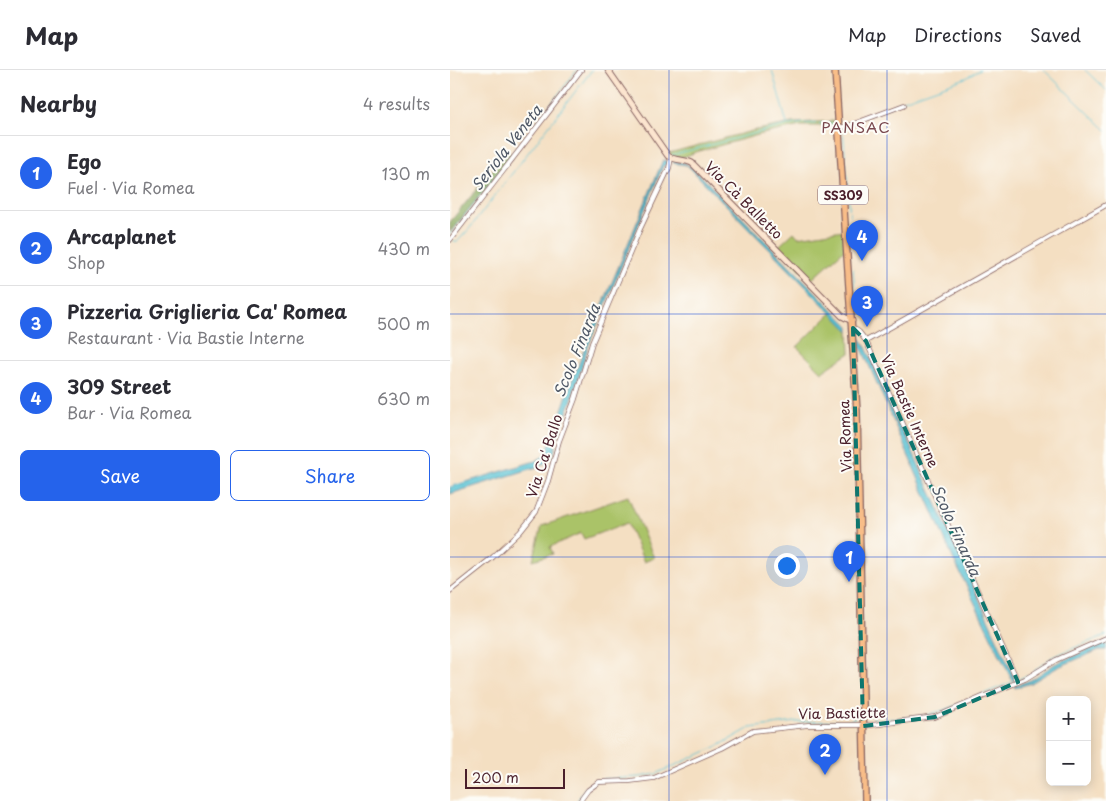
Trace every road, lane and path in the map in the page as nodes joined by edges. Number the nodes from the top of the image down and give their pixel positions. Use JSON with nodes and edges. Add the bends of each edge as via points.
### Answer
{"nodes":[{"id":1,"x":581,"y":70,"type":"edge"},
{"id":2,"x":608,"y":70,"type":"edge"},
{"id":3,"x":835,"y":70,"type":"edge"},
{"id":4,"x":904,"y":105,"type":"dead end"},
{"id":5,"x":838,"y":128,"type":"junction"},
{"id":6,"x":671,"y":158,"type":"junction"},
{"id":7,"x":1106,"y":205,"type":"edge"},
{"id":8,"x":450,"y":240,"type":"edge"},
{"id":9,"x":852,"y":320,"type":"junction"},
{"id":10,"x":853,"y":328,"type":"junction"},
{"id":11,"x":866,"y":341,"type":"junction"},
{"id":12,"x":450,"y":591,"type":"edge"},
{"id":13,"x":1106,"y":638,"type":"edge"},
{"id":14,"x":1017,"y":681,"type":"junction"},
{"id":15,"x":863,"y":726,"type":"junction"},
{"id":16,"x":580,"y":801,"type":"edge"},
{"id":17,"x":865,"y":801,"type":"edge"}],
"edges":[{"from":1,"to":8,"type":"street"},
{"from":2,"to":6,"type":"street"},
{"from":3,"to":5,"type":"main road","name":"Via Romea","number":"SS309"},
{"from":4,"to":5,"type":"street"},
{"from":5,"to":9,"type":"main road","name":"Via Romea","number":"SS309"},
{"from":6,"to":9,"type":"street","name":"Via Cà Balletto","via":[[694,165],[842,316]]},
{"from":6,"to":12,"type":"street","name":"Via Ca' Ballo","via":[[592,343],[536,512],[493,557]]},
{"from":7,"to":11,"type":"street"},
{"from":9,"to":10,"type":"main road","name":"Via Romea","number":"SS309"},
{"from":10,"to":11,"type":"street","name":"Via Bastie Interne"},
{"from":10,"to":15,"type":"main road","name":"Via Romea","number":"SS309"},
{"from":11,"to":14,"type":"street","name":"Via Bastie Interne"},
{"from":13,"to":14,"type":"street","name":"Via Bastiette"},
{"from":14,"to":15,"type":"street","name":"Via Bastiette","via":[[935,717]]},
{"from":15,"to":16,"type":"street","name":"Via Bastiette","via":[[808,724],[753,731],[654,778],[599,782]]},
{"from":15,"to":17,"type":"main road","name":"Via Romea","number":"SS309"}]}
